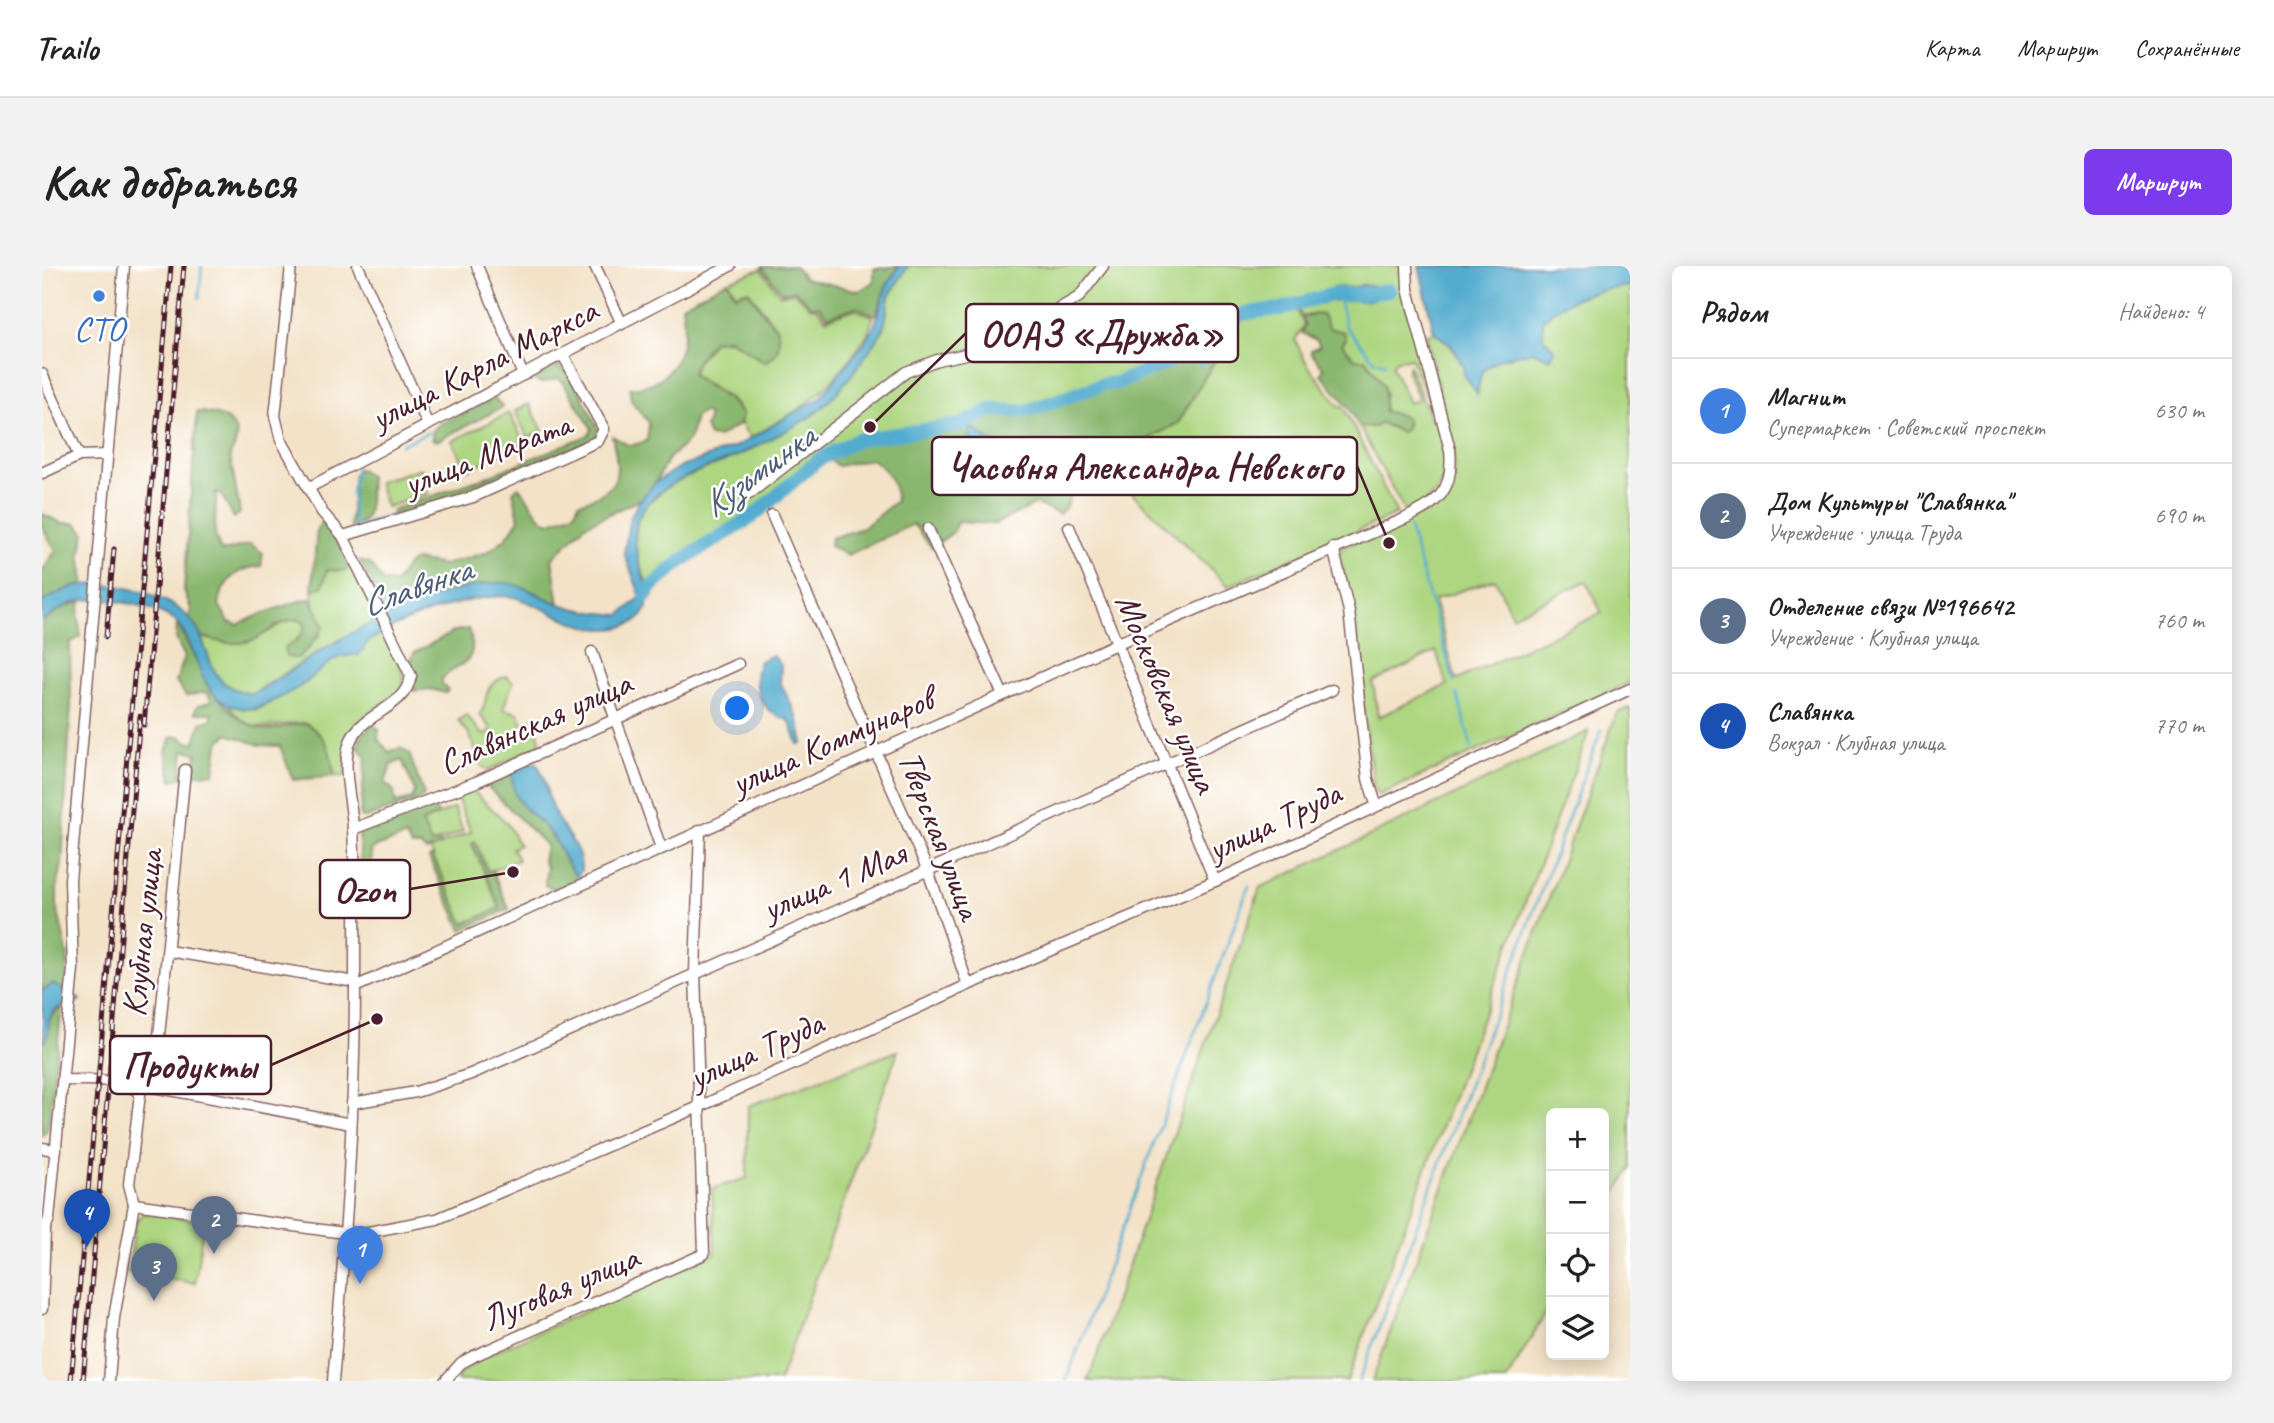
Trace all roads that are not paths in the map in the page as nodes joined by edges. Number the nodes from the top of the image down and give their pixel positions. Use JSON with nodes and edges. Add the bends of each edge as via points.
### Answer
{"nodes":[{"id":1,"x":124,"y":266,"type":"edge"},
{"id":2,"x":291,"y":266,"type":"edge"},
{"id":3,"x":358,"y":266,"type":"edge"},
{"id":4,"x":477,"y":266,"type":"edge"},
{"id":5,"x":595,"y":266,"type":"edge"},
{"id":6,"x":1103,"y":266,"type":"edge"},
{"id":7,"x":1406,"y":266,"type":"edge"},
{"id":8,"x":727,"y":269,"type":"edge"},
{"id":9,"x":622,"y":324,"type":"junction"},
{"id":10,"x":563,"y":355,"type":"junction"},
{"id":11,"x":42,"y":374,"type":"edge"},
{"id":12,"x":523,"y":375,"type":"junction"},
{"id":13,"x":428,"y":425,"type":"junction"},
{"id":14,"x":107,"y":455,"type":"junction"},
{"id":15,"x":79,"y":456,"type":"junction"},
{"id":16,"x":42,"y":473,"type":"edge"},
{"id":17,"x":308,"y":488,"type":"junction"},
{"id":18,"x":750,"y":494,"type":"dead end"},
{"id":19,"x":772,"y":515,"type":"dead end"},
{"id":20,"x":1069,"y":527,"type":"dead end"},
{"id":21,"x":928,"y":529,"type":"dead end"},
{"id":22,"x":343,"y":536,"type":"junction"},
{"id":23,"x":1333,"y":548,"type":"junction"},
{"id":24,"x":1116,"y":644,"type":"junction"},
{"id":25,"x":592,"y":652,"type":"dead end"},
{"id":26,"x":738,"y":664,"type":"dead end"},
{"id":27,"x":1332,"y":690,"type":"dead end"},
{"id":28,"x":1630,"y":690,"type":"edge"},
{"id":29,"x":1003,"y":695,"type":"junction"},
{"id":30,"x":615,"y":717,"type":"junction"},
{"id":31,"x":878,"y":752,"type":"junction"},
{"id":32,"x":1166,"y":764,"type":"junction"},
{"id":33,"x":185,"y":770,"type":"dead end"},
{"id":34,"x":1376,"y":804,"type":"junction"},
{"id":35,"x":353,"y":829,"type":"junction"},
{"id":36,"x":700,"y":830,"type":"junction"},
{"id":37,"x":661,"y":848,"type":"junction"},
{"id":38,"x":928,"y":871,"type":"junction"},
{"id":39,"x":1215,"y":881,"type":"junction"},
{"id":40,"x":168,"y":951,"type":"junction"},
{"id":41,"x":695,"y":972,"type":"junction"},
{"id":42,"x":355,"y":984,"type":"junction"},
{"id":43,"x":968,"y":985,"type":"junction"},
{"id":44,"x":64,"y":1080,"type":"junction"},
{"id":45,"x":154,"y":1087,"type":"junction"},
{"id":46,"x":140,"y":1094,"type":"junction"},
{"id":47,"x":352,"y":1103,"type":"junction"},
{"id":48,"x":701,"y":1105,"type":"junction"},
{"id":49,"x":351,"y":1124,"type":"junction"},
{"id":50,"x":42,"y":1148,"type":"edge"},
{"id":51,"x":56,"y":1150,"type":"junction"},
{"id":52,"x":134,"y":1205,"type":"junction"},
{"id":53,"x":43,"y":1233,"type":"edge"},
{"id":54,"x":344,"y":1233,"type":"junction"},
{"id":55,"x":42,"y":1309,"type":"edge"},
{"id":56,"x":109,"y":1381,"type":"edge"},
{"id":57,"x":333,"y":1381,"type":"edge"},
{"id":58,"x":445,"y":1381,"type":"edge"}],
"edges":[{"from":1,"to":14,"type":"street"},
{"from":2,"to":17,"type":"street","via":[[275,416],[281,440]]},
{"from":3,"to":13,"type":"street"},
{"from":4,"to":12,"type":"street"},
{"from":5,"to":9,"type":"street"},
{"from":6,"to":18,"type":"street","via":[[1079,297],[990,349],[906,372]]},
{"from":7,"to":23,"type":"street","name":"улица Коммунаров","via":[[1450,450],[1452,476],[1442,495],[1427,508]]},
{"from":8,"to":9,"type":"street","name":"улица Карла Маркса"},
{"from":9,"to":10,"type":"street","name":"улица Карла Маркса"},
{"from":10,"to":12,"type":"street","name":"улица Карла Маркса"},
{"from":10,"to":22,"type":"street","name":"улица Марата","via":[[604,429],[598,441],[473,497]]},
{"from":11,"to":15,"type":"street"},
{"from":12,"to":13,"type":"street","name":"улица Карла Маркса"},
{"from":13,"to":17,"type":"street","name":"улица Карла Маркса"},
{"from":14,"to":15,"type":"street"},
{"from":14,"to":44,"type":"street","via":[[70,880],[74,949]]},
{"from":15,"to":16,"type":"street"},
{"from":17,"to":22,"type":"street"},
{"from":19,"to":31,"type":"street","name":"Тверская улица"},
{"from":20,"to":24,"type":"street","name":"Московская улица"},
{"from":21,"to":29,"type":"street"},
{"from":22,"to":35,"type":"street","via":[[409,668],[409,684],[395,702],[351,736],[347,763]]},
{"from":23,"to":24,"type":"street","name":"улица Коммунаров"},
{"from":23,"to":34,"type":"street","via":[[1349,611],[1368,779]]},
{"from":24,"to":29,"type":"street","name":"улица Коммунаров"},
{"from":24,"to":32,"type":"street","name":"Московская улица"},
{"from":25,"to":30,"type":"street"},
{"from":26,"to":30,"type":"street","name":"Славянская улица"},
{"from":27,"to":32,"type":"street","name":"улица 1 Мая"},
{"from":28,"to":34,"type":"street","name":"улица Труда"},
{"from":29,"to":31,"type":"street","name":"улица Коммунаров"},
{"from":30,"to":35,"type":"street","name":"Славянская улица","via":[[476,782]]},
{"from":30,"to":37,"type":"street"},
{"from":31,"to":36,"type":"street","name":"улица Коммунаров"},
{"from":31,"to":38,"type":"street","name":"Тверская улица"},
{"from":32,"to":38,"type":"street","name":"улица 1 Мая"},
{"from":32,"to":39,"type":"street","name":"Московская улица"},
{"from":33,"to":40,"type":"street","name":"Клубная улица"},
{"from":34,"to":39,"type":"street","name":"улица Труда"},
{"from":35,"to":42,"type":"street"},
{"from":36,"to":37,"type":"street","name":"улица Коммунаров"},
{"from":36,"to":41,"type":"street"},
{"from":37,"to":42,"type":"street","name":"улица Коммунаров"},
{"from":38,"to":41,"type":"street","name":"улица 1 Мая"},
{"from":38,"to":43,"type":"street","name":"Тверская улица"},
{"from":39,"to":43,"type":"street","name":"улица Труда"},
{"from":40,"to":42,"type":"street"},
{"from":40,"to":45,"type":"street","name":"Клубная улица"},
{"from":41,"to":47,"type":"street","name":"улица 1 Мая","via":[[471,1074],[416,1092]]},
{"from":41,"to":48,"type":"street"},
{"from":42,"to":47,"type":"street"},
{"from":43,"to":48,"type":"street","name":"улица Труда"},
{"from":44,"to":46,"type":"street","via":[[127,1085]]},
{"from":44,"to":51,"type":"street"},
{"from":45,"to":46,"type":"street"},
{"from":45,"to":49,"type":"street"},
{"from":46,"to":52,"type":"street","via":[[129,1184]]},
{"from":47,"to":49,"type":"street"},
{"from":48,"to":54,"type":"street","name":"улица Труда","via":[[437,1219]]},
{"from":48,"to":58,"type":"street","name":"Луговая улица","via":[[704,1254],[474,1356]]},
{"from":49,"to":54,"type":"street"},
{"from":50,"to":51,"type":"street"},
{"from":51,"to":53,"type":"street","via":[[49,1219]]},
{"from":52,"to":54,"type":"street","name":"улица Труда"},
{"from":52,"to":56,"type":"street","via":[[114,1318]]},
{"from":53,"to":55,"type":"street"},
{"from":54,"to":57,"type":"street"}]}
